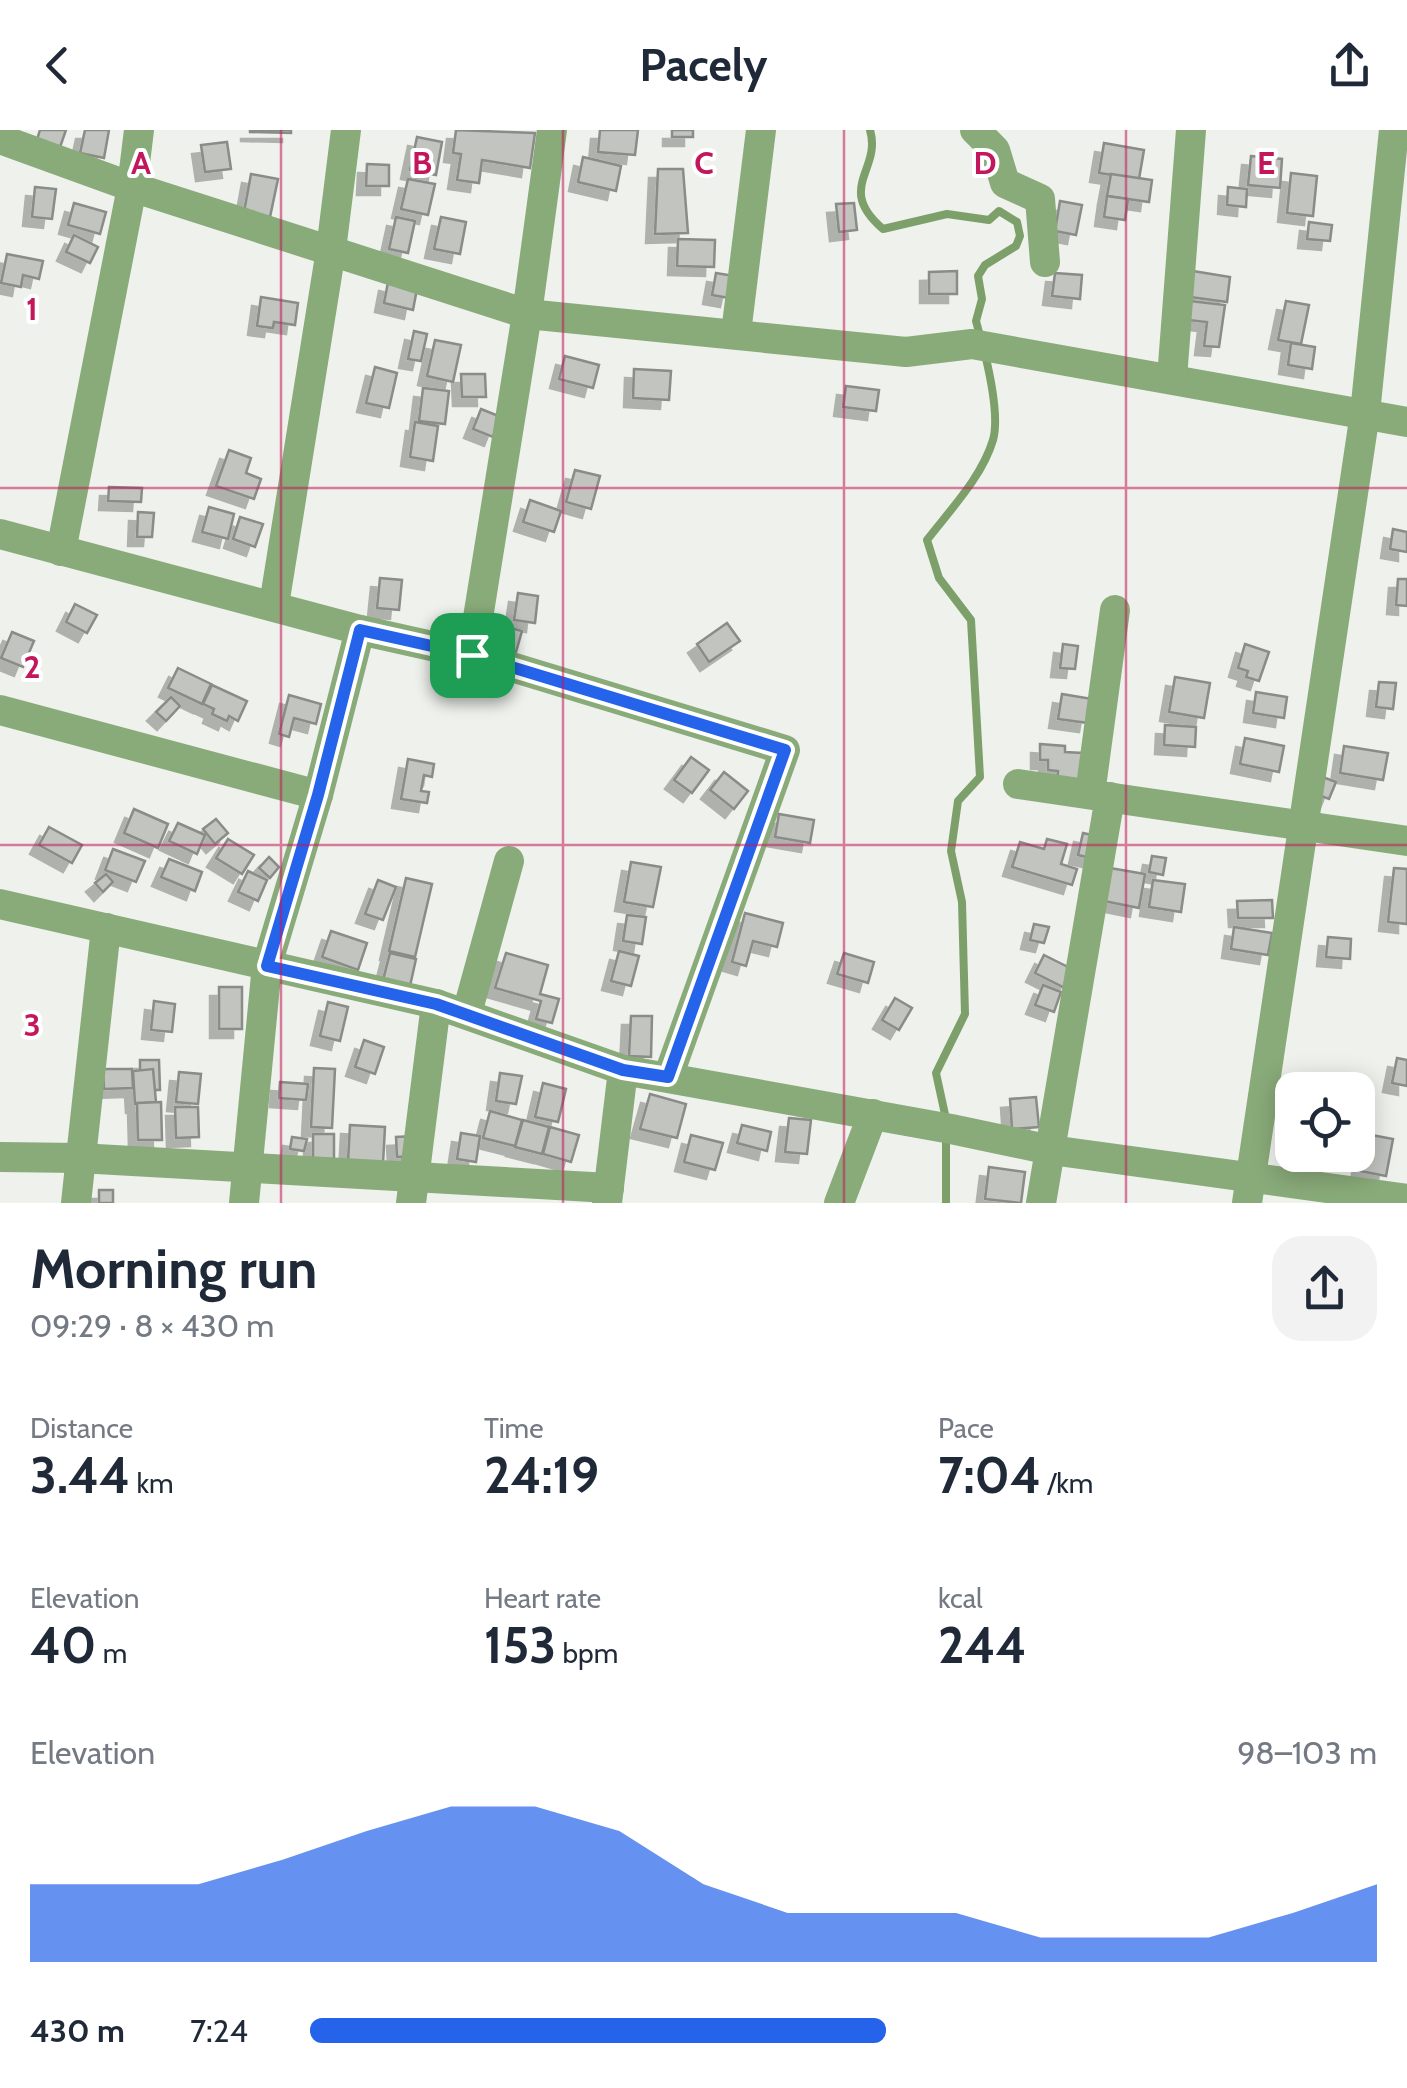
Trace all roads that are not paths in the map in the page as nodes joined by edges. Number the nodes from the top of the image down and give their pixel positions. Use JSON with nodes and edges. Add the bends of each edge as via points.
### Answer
{"nodes":[{"id":1,"x":139,"y":130,"type":"edge"},
{"id":2,"x":346,"y":130,"type":"edge"},
{"id":3,"x":552,"y":130,"type":"edge"},
{"id":4,"x":761,"y":130,"type":"edge"},
{"id":5,"x":974,"y":130,"type":"edge"},
{"id":6,"x":1190,"y":130,"type":"edge"},
{"id":7,"x":1394,"y":130,"type":"edge"},
{"id":8,"x":0,"y":139,"type":"edge"},
{"id":9,"x":132,"y":187,"type":"junction"},
{"id":10,"x":331,"y":250,"type":"junction"},
{"id":11,"x":1044,"y":262,"type":"dead end"},
{"id":12,"x":527,"y":314,"type":"junction"},
{"id":13,"x":736,"y":332,"type":"junction"},
{"id":14,"x":1172,"y":378,"type":"junction"},
{"id":15,"x":1365,"y":413,"type":"junction"},
{"id":16,"x":1407,"y":422,"type":"edge"},
{"id":17,"x":0,"y":534,"type":"edge"},
{"id":18,"x":61,"y":552,"type":"junction"},
{"id":19,"x":274,"y":605,"type":"junction"},
{"id":20,"x":1115,"y":610,"type":"dead end"},
{"id":21,"x":360,"y":630,"type":"junction"},
{"id":22,"x":472,"y":655,"type":"junction"},
{"id":23,"x":0,"y":710,"type":"edge"},
{"id":24,"x":1018,"y":784,"type":"dead end"},
{"id":25,"x":318,"y":795,"type":"junction"},
{"id":26,"x":1100,"y":796,"type":"junction"},
{"id":27,"x":1302,"y":826,"type":"junction"},
{"id":28,"x":1407,"y":841,"type":"edge"},
{"id":29,"x":509,"y":861,"type":"dead end"},
{"id":30,"x":0,"y":904,"type":"edge"},
{"id":31,"x":106,"y":928,"type":"junction"},
{"id":32,"x":267,"y":966,"type":"junction"},
{"id":33,"x":436,"y":1004,"type":"junction"},
{"id":34,"x":467,"y":1013,"type":"junction"},
{"id":35,"x":623,"y":1070,"type":"junction"},
{"id":36,"x":668,"y":1077,"type":"junction"},
{"id":37,"x":872,"y":1114,"type":"junction"},
{"id":38,"x":1050,"y":1150,"type":"junction"},
{"id":39,"x":0,"y":1157,"type":"edge"},
{"id":40,"x":79,"y":1158,"type":"junction"},
{"id":41,"x":247,"y":1168,"type":"junction"},
{"id":42,"x":412,"y":1189,"type":"edge"},
{"id":43,"x":1249,"y":1190,"type":"edge"},
{"id":44,"x":608,"y":1195,"type":"edge"},
{"id":45,"x":1407,"y":1199,"type":"edge"},
{"id":46,"x":76,"y":1203,"type":"edge"},
{"id":47,"x":244,"y":1203,"type":"edge"},
{"id":48,"x":839,"y":1203,"type":"edge"},
{"id":49,"x":1042,"y":1203,"type":"edge"}],
"edges":[{"from":1,"to":9,"type":"street"},
{"from":2,"to":10,"type":"street"},
{"from":3,"to":12,"type":"street"},
{"from":4,"to":13,"type":"street"},
{"from":5,"to":11,"type":"street","via":[[995,150],[1005,184],[1040,199]]},
{"from":6,"to":14,"type":"street"},
{"from":7,"to":15,"type":"street"},
{"from":8,"to":9,"type":"street"},
{"from":9,"to":10,"type":"street"},
{"from":9,"to":18,"type":"street"},
{"from":10,"to":12,"type":"street"},
{"from":10,"to":19,"type":"street"},
{"from":12,"to":13,"type":"street"},
{"from":12,"to":22,"type":"street"},
{"from":13,"to":14,"type":"street","via":[[906,352],[984,346]]},
{"from":14,"to":15,"type":"street"},
{"from":15,"to":16,"type":"street"},
{"from":15,"to":27,"type":"street"},
{"from":17,"to":18,"type":"street"},
{"from":18,"to":19,"type":"street"},
{"from":19,"to":21,"type":"street"},
{"from":20,"to":26,"type":"street"},
{"from":21,"to":22,"type":"street"},
{"from":21,"to":25,"type":"street"},
{"from":22,"to":36,"type":"street","via":[[785,750]]},
{"from":23,"to":25,"type":"street"},
{"from":24,"to":26,"type":"street"},
{"from":25,"to":32,"type":"street"},
{"from":26,"to":27,"type":"street"},
{"from":26,"to":38,"type":"street"},
{"from":27,"to":28,"type":"street"},
{"from":27,"to":43,"type":"street"},
{"from":29,"to":34,"type":"street"},
{"from":30,"to":31,"type":"street"},
{"from":31,"to":32,"type":"street"},
{"from":31,"to":40,"type":"street"},
{"from":32,"to":33,"type":"street"},
{"from":32,"to":41,"type":"street"},
{"from":33,"to":34,"type":"street"},
{"from":33,"to":42,"type":"street"},
{"from":34,"to":35,"type":"street"},
{"from":35,"to":36,"type":"street"},
{"from":35,"to":44,"type":"street"},
{"from":36,"to":37,"type":"street"},
{"from":37,"to":38,"type":"street"},
{"from":37,"to":48,"type":"street"},
{"from":38,"to":43,"type":"street"},
{"from":38,"to":49,"type":"street"},
{"from":39,"to":40,"type":"street"},
{"from":40,"to":41,"type":"street"},
{"from":40,"to":46,"type":"street"},
{"from":41,"to":42,"type":"street"},
{"from":41,"to":47,"type":"street"},
{"from":42,"to":44,"type":"street"},
{"from":43,"to":45,"type":"street"}]}
